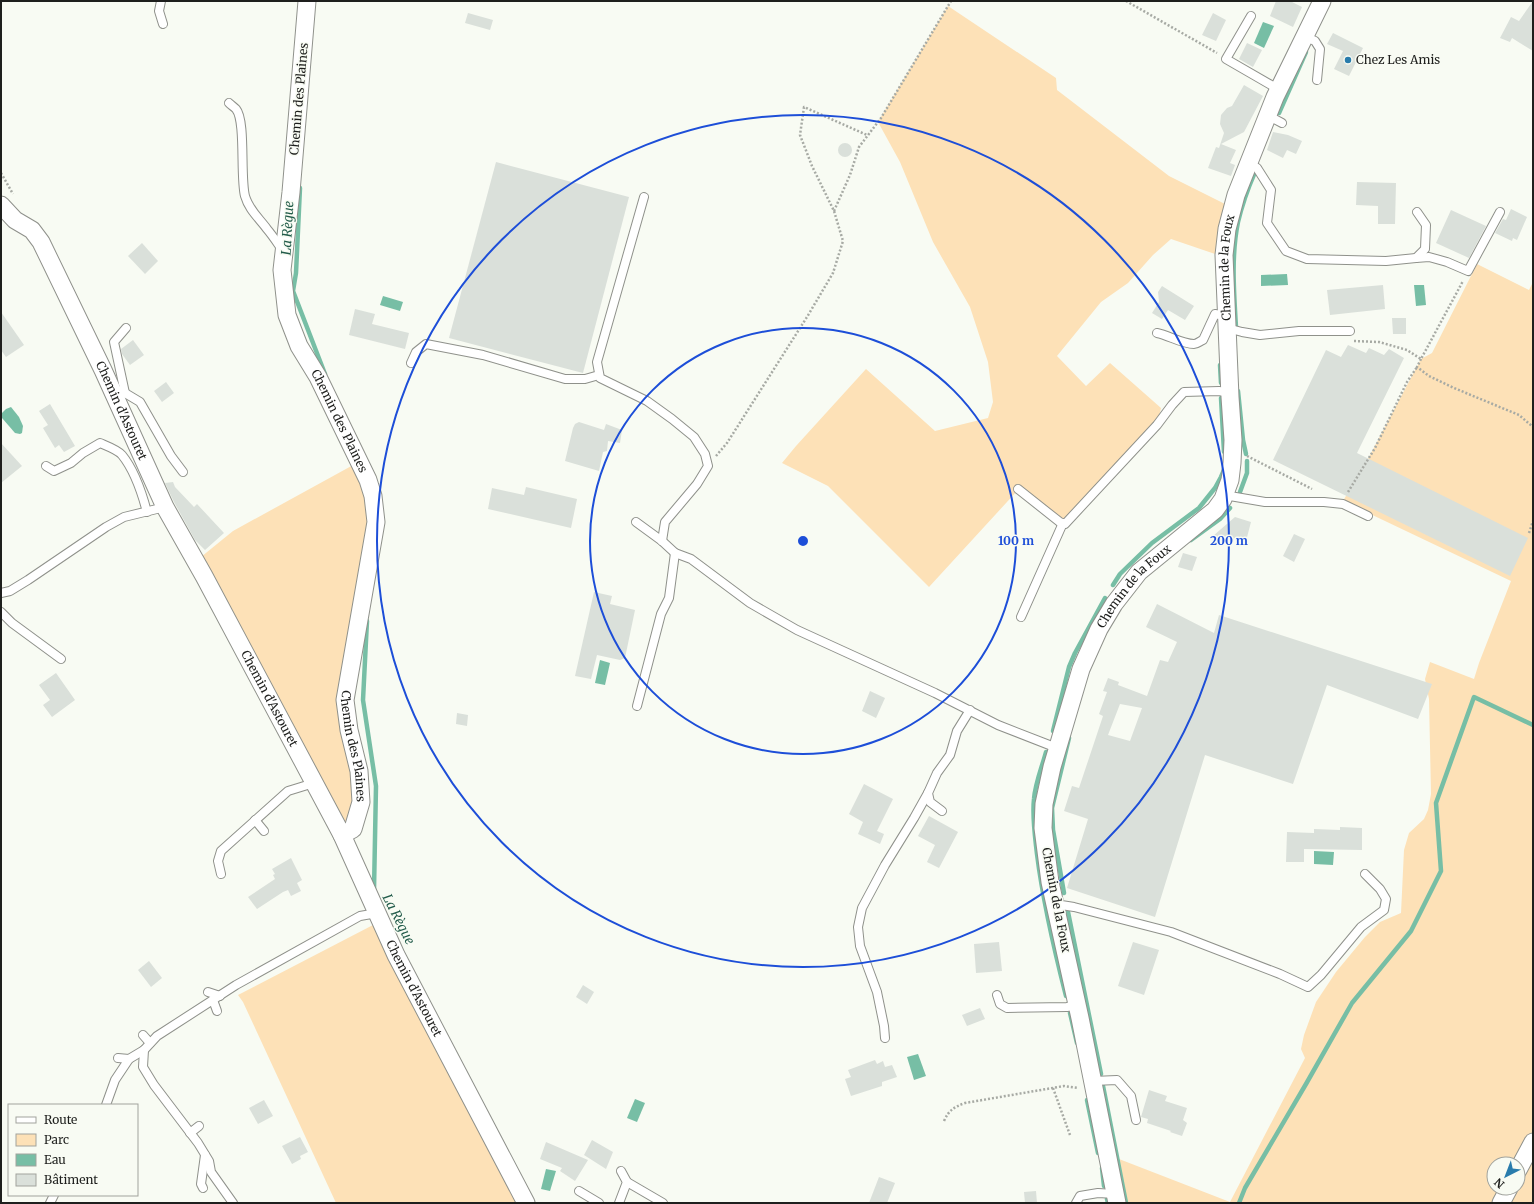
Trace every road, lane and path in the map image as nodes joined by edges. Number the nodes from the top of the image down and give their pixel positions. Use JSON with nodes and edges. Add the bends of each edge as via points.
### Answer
{"nodes":[{"id":1,"x":162,"y":1,"type":"edge"},
{"id":2,"x":307,"y":1,"type":"edge"},
{"id":3,"x":951,"y":1,"type":"edge"},
{"id":4,"x":1126,"y":1,"type":"edge"},
{"id":5,"x":1322,"y":1,"type":"edge"},
{"id":6,"x":1251,"y":16,"type":"dead end"},
{"id":7,"x":163,"y":24,"type":"dead end"},
{"id":8,"x":1304,"y":36,"type":"junction"},
{"id":9,"x":1226,"y":58,"type":"junction"},
{"id":10,"x":1317,"y":80,"type":"dead end"},
{"id":11,"x":1278,"y":89,"type":"junction"},
{"id":12,"x":229,"y":103,"type":"dead end"},
{"id":13,"x":867,"y":135,"type":"junction"},
{"id":14,"x":1249,"y":163,"type":"junction"},
{"id":15,"x":644,"y":197,"type":"dead end"},
{"id":16,"x":1,"y":205,"type":"edge"},
{"id":17,"x":834,"y":212,"type":"junction"},
{"id":18,"x":1417,"y":212,"type":"dead end"},
{"id":19,"x":1500,"y":212,"type":"dead end"},
{"id":20,"x":284,"y":253,"type":"junction"},
{"id":21,"x":1416,"y":258,"type":"junction"},
{"id":22,"x":1468,"y":272,"type":"junction"},
{"id":23,"x":1227,"y":322,"type":"junction"},
{"id":24,"x":126,"y":328,"type":"dead end"},
{"id":25,"x":1350,"y":331,"type":"dead end"},
{"id":26,"x":1157,"y":333,"type":"dead end"},
{"id":27,"x":1351,"y":341,"type":"dead end"},
{"id":28,"x":1421,"y":359,"type":"junction"},
{"id":29,"x":411,"y":364,"type":"dead end"},
{"id":30,"x":1417,"y":367,"type":"junction"},
{"id":31,"x":599,"y":375,"type":"junction"},
{"id":32,"x":1230,"y":393,"type":"junction"},
{"id":33,"x":120,"y":395,"type":"junction"},
{"id":34,"x":1533,"y":427,"type":"edge"},
{"id":35,"x":1233,"y":453,"type":"junction"},
{"id":36,"x":46,"y":466,"type":"dead end"},
{"id":37,"x":708,"y":466,"type":"junction"},
{"id":38,"x":183,"y":472,"type":"dead end"},
{"id":39,"x":1018,"y":489,"type":"dead end"},
{"id":40,"x":1312,"y":489,"type":"dead end"},
{"id":41,"x":1348,"y":492,"type":"dead end"},
{"id":42,"x":1224,"y":495,"type":"junction"},
{"id":43,"x":165,"y":507,"type":"junction"},
{"id":44,"x":147,"y":512,"type":"junction"},
{"id":45,"x":1368,"y":516,"type":"dead end"},
{"id":46,"x":1533,"y":521,"type":"edge"},
{"id":47,"x":636,"y":522,"type":"dead end"},
{"id":48,"x":1063,"y":523,"type":"junction"},
{"id":49,"x":1528,"y":533,"type":"dead end"},
{"id":50,"x":662,"y":541,"type":"junction"},
{"id":51,"x":675,"y":553,"type":"junction"},
{"id":52,"x":1,"y":593,"type":"edge"},
{"id":53,"x":1,"y":612,"type":"edge"},
{"id":54,"x":1021,"y":617,"type":"dead end"},
{"id":55,"x":61,"y":659,"type":"dead end"},
{"id":56,"x":637,"y":706,"type":"dead end"},
{"id":57,"x":970,"y":710,"type":"junction"},
{"id":58,"x":1057,"y":748,"type":"junction"},
{"id":59,"x":314,"y":783,"type":"junction"},
{"id":60,"x":928,"y":793,"type":"junction"},
{"id":61,"x":942,"y":811,"type":"dead end"},
{"id":62,"x":255,"y":820,"type":"junction"},
{"id":63,"x":264,"y":831,"type":"dead end"},
{"id":64,"x":342,"y":835,"type":"junction"},
{"id":65,"x":221,"y":874,"type":"dead end"},
{"id":66,"x":1365,"y":874,"type":"dead end"},
{"id":67,"x":1055,"y":904,"type":"junction"},
{"id":68,"x":377,"y":913,"type":"junction"},
{"id":69,"x":208,"y":992,"type":"dead end"},
{"id":70,"x":997,"y":995,"type":"dead end"},
{"id":71,"x":217,"y":998,"type":"junction"},
{"id":72,"x":1077,"y":1005,"type":"junction"},
{"id":73,"x":217,"y":1011,"type":"dead end"},
{"id":74,"x":143,"y":1035,"type":"dead end"},
{"id":75,"x":885,"y":1038,"type":"dead end"},
{"id":76,"x":150,"y":1044,"type":"junction"},
{"id":77,"x":144,"y":1050,"type":"junction"},
{"id":78,"x":118,"y":1058,"type":"dead end"},
{"id":79,"x":128,"y":1059,"type":"junction"},
{"id":80,"x":1094,"y":1086,"type":"junction"},
{"id":81,"x":1053,"y":1088,"type":"junction"},
{"id":82,"x":107,"y":1104,"type":"edge"},
{"id":83,"x":1136,"y":1120,"type":"dead end"},
{"id":84,"x":944,"y":1121,"type":"dead end"},
{"id":85,"x":199,"y":1126,"type":"dead end"},
{"id":86,"x":190,"y":1133,"type":"junction"},
{"id":87,"x":1070,"y":1135,"type":"dead end"},
{"id":88,"x":1533,"y":1142,"type":"edge"},
{"id":89,"x":205,"y":1154,"type":"junction"},
{"id":90,"x":1526,"y":1156,"type":"edge"},
{"id":91,"x":621,"y":1171,"type":"dead end"},
{"id":92,"x":627,"y":1182,"type":"junction"},
{"id":93,"x":203,"y":1188,"type":"dead end"},
{"id":94,"x":579,"y":1191,"type":"dead end"},
{"id":95,"x":1116,"y":1198,"type":"edge"},
{"id":96,"x":234,"y":1203,"type":"edge"},
{"id":97,"x":526,"y":1203,"type":"edge"},
{"id":98,"x":599,"y":1203,"type":"edge"},
{"id":99,"x":619,"y":1203,"type":"edge"},
{"id":100,"x":663,"y":1203,"type":"edge"},
{"id":101,"x":1076,"y":1203,"type":"edge"}],
"edges":[{"from":1,"to":7,"type":"lane","via":[[159,11]]},
{"from":2,"to":20,"type":"street","name":"Chemin des Plaines"},
{"from":3,"to":13,"type":"path","via":[[882,118]]},
{"from":4,"to":9,"type":"path"},
{"from":5,"to":8,"type":"street","name":"Chemin de la Foux"},
{"from":6,"to":9,"type":"lane"},
{"from":8,"to":10,"type":"lane","via":[[1315,41],[1320,50]]},
{"from":8,"to":11,"type":"street","name":"Chemin de la Foux"},
{"from":9,"to":11,"type":"lane"},
{"from":11,"to":14,"type":"street","name":"Chemin de la Foux","via":[[1275,119]]},
{"from":12,"to":20,"type":"lane","via":[[237,110],[240,118],[245,197],[252,212],[268,229]]},
{"from":13,"to":17,"type":"path","via":[[859,147]]},
{"from":13,"to":17,"type":"path","via":[[804,107],[800,135]]},
{"from":14,"to":21,"type":"lane","via":[[1257,168],[1271,190],[1267,223],[1286,251],[1307,259],[1386,261]]},
{"from":14,"to":23,"type":"street","name":"Chemin de la Foux","via":[[1236,195],[1227,229],[1224,255]]},
{"from":15,"to":31,"type":"lane","via":[[597,362]]},
{"from":16,"to":33,"type":"street","name":"Chemin d'Astouret","via":[[14,220],[32,230],[41,242]]},
{"from":17,"to":37,"type":"path","via":[[843,241],[833,273],[727,443]]},
{"from":18,"to":21,"type":"lane","via":[[1426,225],[1426,231],[1425,249]]},
{"from":19,"to":22,"type":"lane"},
{"from":20,"to":64,"type":"street","name":"Chemin des Plaines","via":[[282,270],[287,315],[368,480],[376,522],[345,700],[359,771],[361,802],[353,829]]},
{"from":21,"to":22,"type":"lane","via":[[1429,257]]},
{"from":22,"to":28,"type":"path"},
{"from":23,"to":25,"type":"lane","via":[[1242,332],[1260,335],[1299,331]]},
{"from":23,"to":26,"type":"lane","via":[[1215,314],[1203,340],[1194,344]]},
{"from":23,"to":32,"type":"street","name":"Chemin de la Foux"},
{"from":24,"to":33,"type":"lane","via":[[114,342]]},
{"from":27,"to":28,"type":"path","via":[[1379,342],[1407,350]]},
{"from":28,"to":30,"type":"path"},
{"from":29,"to":31,"type":"lane","via":[[416,352],[426,344],[483,355],[565,379],[585,379]]},
{"from":30,"to":34,"type":"path","via":[[1454,388],[1519,415]]},
{"from":30,"to":41,"type":"path","via":[[1375,448]]},
{"from":31,"to":37,"type":"lane","via":[[600,378],[648,401],[694,437],[705,454]]},
{"from":32,"to":35,"type":"street","name":"Chemin de la Foux"},
{"from":32,"to":48,"type":"lane","via":[[1184,392],[1118,468],[1065,524]]},
{"from":33,"to":38,"type":"lane","via":[[140,402]]},
{"from":33,"to":43,"type":"street","name":"Chemin d'Astouret"},
{"from":35,"to":40,"type":"path","via":[[1246,456]]},
{"from":35,"to":42,"type":"street","name":"Chemin de la Foux","via":[[1230,480]]},
{"from":36,"to":44,"type":"lane","via":[[54,471],[71,463],[100,443],[121,454],[143,495]]},
{"from":37,"to":50,"type":"lane","via":[[697,484],[665,522]]},
{"from":39,"to":48,"type":"lane"},
{"from":42,"to":45,"type":"lane","via":[[1265,502],[1343,504]]},
{"from":42,"to":58,"type":"street","name":"Chemin de la Foux","via":[[1215,510],[1139,572],[1114,604],[1099,629],[1081,669]]},
{"from":43,"to":44,"type":"lane"},
{"from":43,"to":59,"type":"street","name":"Chemin d'Astouret"},
{"from":44,"to":52,"type":"lane","via":[[124,517],[28,580],[10,591]]},
{"from":46,"to":49,"type":"path"},
{"from":47,"to":50,"type":"lane"},
{"from":48,"to":54,"type":"lane"},
{"from":50,"to":51,"type":"lane"},
{"from":51,"to":56,"type":"lane","via":[[669,598],[661,614]]},
{"from":51,"to":57,"type":"lane","via":[[691,559],[750,603],[797,630]]},
{"from":53,"to":55,"type":"lane"},
{"from":57,"to":58,"type":"lane"},
{"from":57,"to":60,"type":"lane","via":[[957,731],[950,755],[937,773]]},
{"from":58,"to":67,"type":"street","name":"Chemin de la Foux","via":[[1044,804],[1043,828]]},
{"from":59,"to":62,"type":"lane","via":[[288,791]]},
{"from":59,"to":64,"type":"street","name":"Chemin d'Astouret"},
{"from":60,"to":61,"type":"lane","via":[[930,802]]},
{"from":60,"to":75,"type":"lane","via":[[862,908],[858,927],[860,946],[877,992]]},
{"from":62,"to":63,"type":"lane"},
{"from":62,"to":65,"type":"lane","via":[[221,851],[218,861]]},
{"from":64,"to":68,"type":"street","name":"Chemin d'Astouret"},
{"from":66,"to":67,"type":"lane","via":[[1386,899],[1384,910],[1361,927],[1321,975],[1308,986],[1171,932],[1074,906]]},
{"from":67,"to":72,"type":"street","name":"Chemin de la Foux"},
{"from":68,"to":71,"type":"lane","via":[[360,916]]},
{"from":68,"to":97,"type":"street","name":"Chemin d'Astouret","via":[[396,955]]},
{"from":69,"to":71,"type":"lane"},
{"from":70,"to":72,"type":"lane","via":[[1000,1004],[1007,1008]]},
{"from":71,"to":73,"type":"lane"},
{"from":71,"to":76,"type":"lane","via":[[157,1036]]},
{"from":72,"to":80,"type":"street","name":"Chemin de la Foux"},
{"from":74,"to":76,"type":"lane"},
{"from":76,"to":77,"type":"lane"},
{"from":77,"to":79,"type":"lane"},
{"from":77,"to":86,"type":"lane","via":[[143,1067],[154,1086]]},
{"from":78,"to":79,"type":"lane"},
{"from":79,"to":82,"type":"lane"},
{"from":80,"to":81,"type":"path"},
{"from":80,"to":83,"type":"lane","via":[[1117,1080],[1131,1096]]},
{"from":80,"to":95,"type":"street","name":"Chemin de la Foux"},
{"from":81,"to":84,"type":"path","via":[[965,1102],[952,1109]]},
{"from":81,"to":87,"type":"path"},
{"from":85,"to":86,"type":"lane"},
{"from":86,"to":89,"type":"lane"},
{"from":88,"to":90,"type":"street"},
{"from":89,"to":93,"type":"lane","via":[[200,1168]]},
{"from":89,"to":96,"type":"lane","via":[[211,1172]]},
{"from":91,"to":92,"type":"lane"},
{"from":92,"to":99,"type":"lane"},
{"from":92,"to":100,"type":"lane"},
{"from":94,"to":98,"type":"lane"},
{"from":95,"to":101,"type":"lane","via":[[1098,1193],[1080,1196]]}]}
